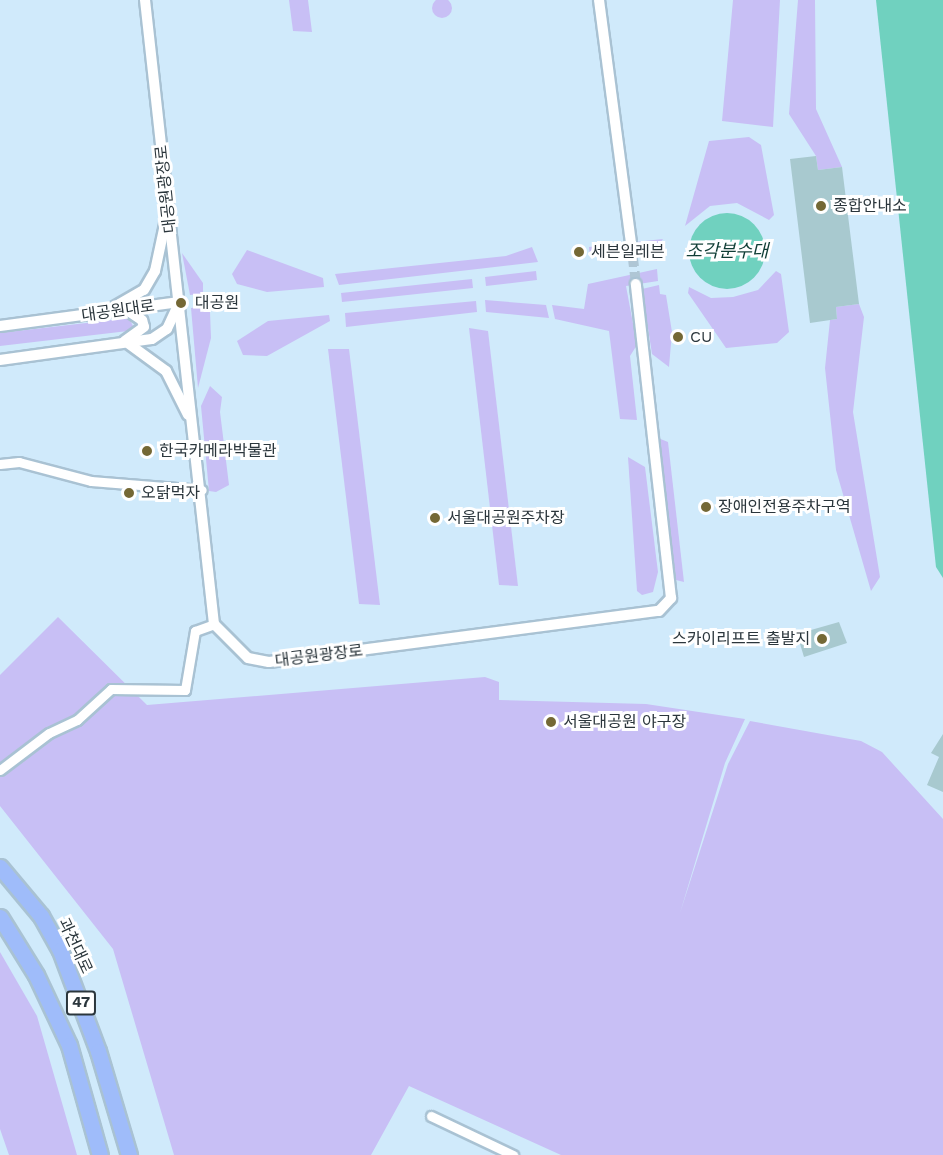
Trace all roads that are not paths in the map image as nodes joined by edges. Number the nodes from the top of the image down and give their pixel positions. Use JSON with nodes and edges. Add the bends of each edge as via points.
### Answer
{"nodes":[{"id":1,"x":146,"y":0,"type":"edge"},
{"id":2,"x":599,"y":0,"type":"edge"},
{"id":3,"x":168,"y":209,"type":"junction"},
{"id":4,"x":631,"y":243,"type":"tunnel mouth"},
{"id":5,"x":636,"y":284,"type":"tunnel mouth"},
{"id":6,"x":180,"y":302,"type":"junction"},
{"id":7,"x":124,"y":308,"type":"junction"},
{"id":8,"x":92,"y":315,"type":"junction"},
{"id":9,"x":0,"y":326,"type":"edge"},
{"id":10,"x":129,"y":345,"type":"junction"},
{"id":11,"x":112,"y":348,"type":"junction"},
{"id":12,"x":0,"y":360,"type":"edge"},
{"id":13,"x":195,"y":433,"type":"junction"},
{"id":14,"x":0,"y":464,"type":"edge"},
{"id":15,"x":202,"y":490,"type":"junction"},
{"id":16,"x":214,"y":624,"type":"junction"},
{"id":17,"x":0,"y":770,"type":"edge"},
{"id":18,"x":0,"y":867,"type":"edge"},
{"id":19,"x":0,"y":917,"type":"edge"},
{"id":20,"x":431,"y":1116,"type":"dead end"},
{"id":21,"x":100,"y":1155,"type":"edge"},
{"id":22,"x":129,"y":1155,"type":"edge"},
{"id":23,"x":513,"y":1155,"type":"edge"}],
"edges":[{"from":1,"to":3,"type":"street","name":"대공원광장로"},
{"from":2,"to":4,"type":"street"},
{"from":3,"to":6,"type":"street","name":"대공원광장로"},
{"from":3,"to":8,"type":"street","via":[[155,271],[144,290]]},
{"from":5,"to":16,"type":"street","name":"대공원광장로","via":[[671,598],[659,611],[268,662],[248,658]]},
{"from":6,"to":7,"type":"street","name":"대공원대로"},
{"from":6,"to":10,"type":"street","name":"대공원대로","via":[[167,329]]},
{"from":6,"to":13,"type":"street","name":"대공원광장로"},
{"from":7,"to":8,"type":"street","name":"대공원대로"},
{"from":7,"to":11,"type":"street","via":[[142,320],[144,327]]},
{"from":8,"to":9,"type":"street","name":"대공원대로"},
{"from":10,"to":11,"type":"street","name":"대공원대로"},
{"from":10,"to":13,"type":"street","via":[[166,371],[178,388]]},
{"from":11,"to":12,"type":"street","name":"대공원대로"},
{"from":13,"to":15,"type":"street","name":"대공원광장로"},
{"from":14,"to":15,"type":"street","via":[[19,462],[91,481]]},
{"from":15,"to":16,"type":"street","name":"대공원광장로"},
{"from":16,"to":17,"type":"street","via":[[195,631],[185,690],[111,689],[77,720],[49,733]]},
{"from":18,"to":22,"type":"highway","name":"과천대로","number":"47","via":[[41,916],[60,950],[98,1051]]},
{"from":19,"to":21,"type":"highway","number":"47","via":[[36,975],[69,1045]]},
{"from":20,"to":23,"type":"street"}]}
